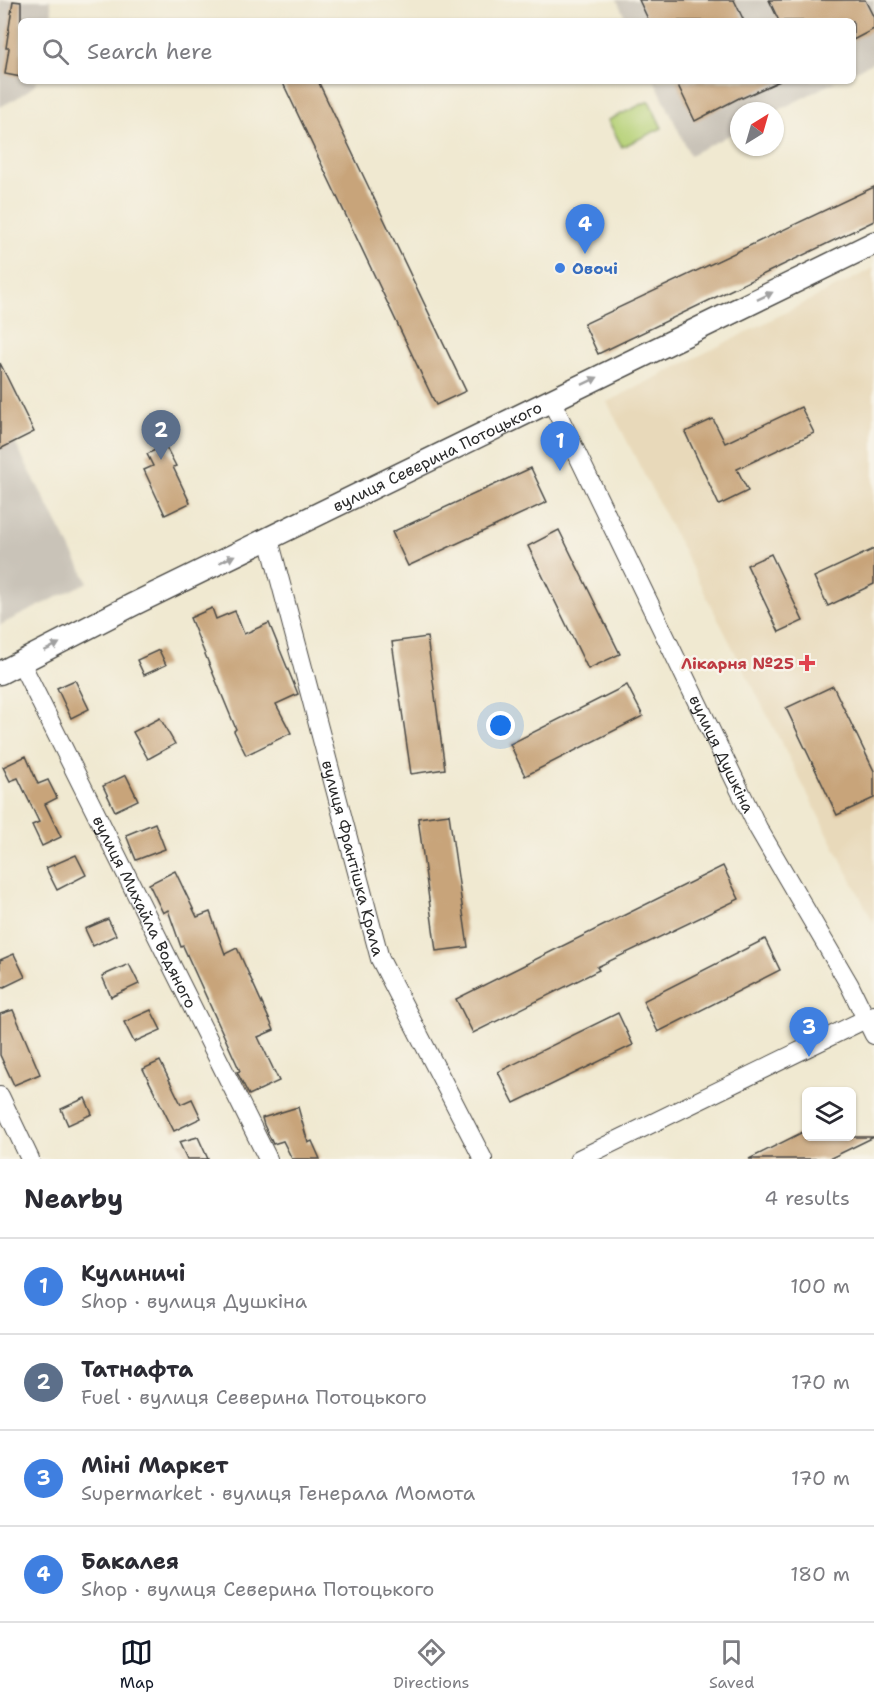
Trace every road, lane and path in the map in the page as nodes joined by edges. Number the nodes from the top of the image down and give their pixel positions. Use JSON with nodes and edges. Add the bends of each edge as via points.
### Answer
{"nodes":[{"id":1,"x":874,"y":243,"type":"edge"},
{"id":2,"x":551,"y":400,"type":"junction"},
{"id":3,"x":269,"y":539,"type":"junction"},
{"id":4,"x":21,"y":663,"type":"junction"},
{"id":5,"x":0,"y":673,"type":"edge"},
{"id":6,"x":870,"y":1017,"type":"edge"},
{"id":7,"x":874,"y":1035,"type":"edge"},
{"id":8,"x":0,"y":1096,"type":"edge"},
{"id":9,"x":30,"y":1159,"type":"edge"},
{"id":10,"x":268,"y":1159,"type":"edge"},
{"id":11,"x":483,"y":1159,"type":"edge"},
{"id":12,"x":579,"y":1159,"type":"edge"}],
"edges":[{"from":2,"to":1,"type":"street","name":"вулиця Северина Потоцького","one_way":true},
{"from":2,"to":3,"type":"street","name":"вулиця Северина Потоцького"},
{"from":2,"to":6,"type":"street","name":"вулиця Душкіна","via":[[758,828]]},
{"from":4,"to":3,"type":"street","name":"вулиця Северина Потоцького","one_way":true},
{"from":3,"to":11,"type":"street","name":"вулиця Франтішка Крала","via":[[380,959]]},
{"from":4,"to":5,"type":"street","name":"вулиця Северина Потоцького"},
{"from":4,"to":10,"type":"street","name":"вулиця Михайла Водяного"},
{"from":6,"to":7,"type":"street","name":"вулиця Душкіна"},
{"from":6,"to":12,"type":"street"},
{"from":8,"to":9,"type":"street"}]}
